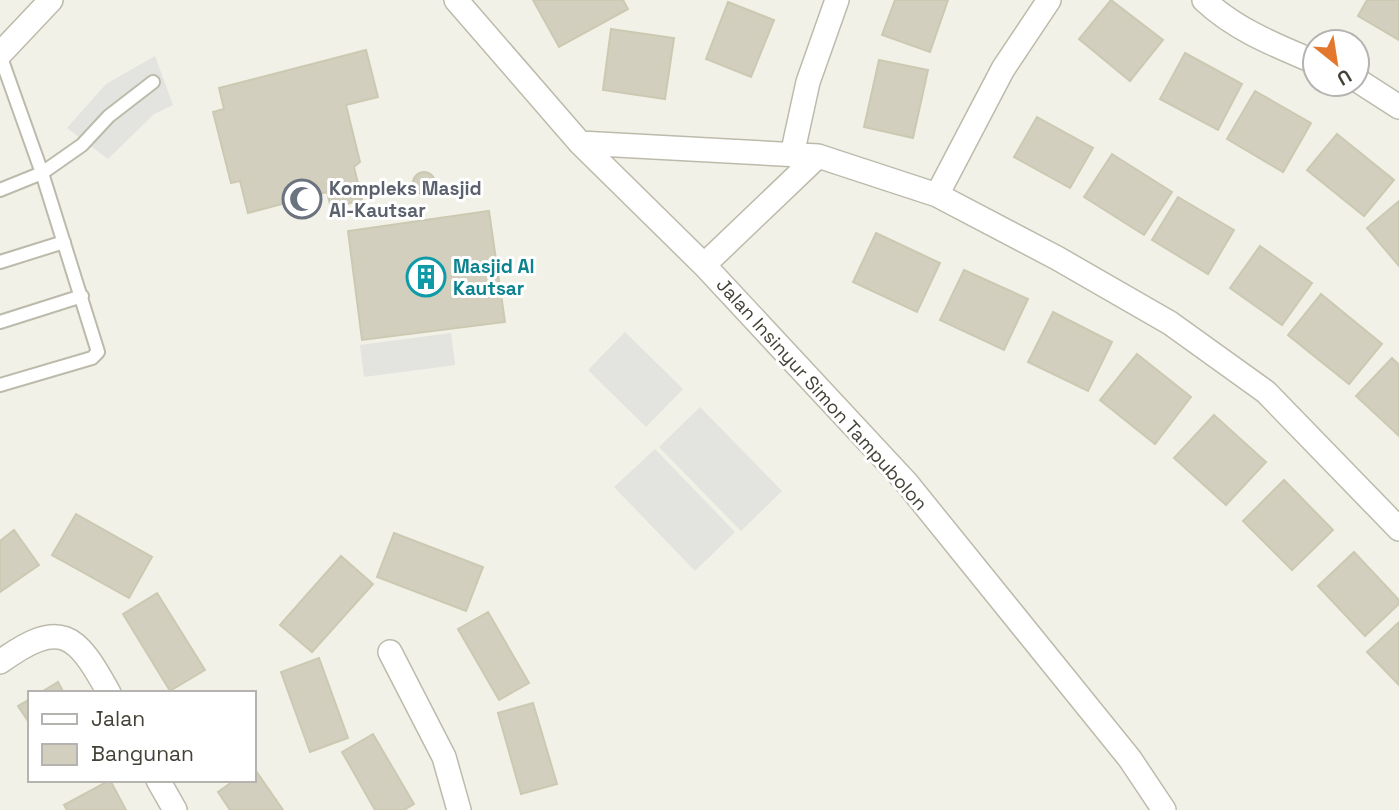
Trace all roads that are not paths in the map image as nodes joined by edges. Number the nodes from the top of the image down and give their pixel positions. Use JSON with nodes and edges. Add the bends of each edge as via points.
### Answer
{"nodes":[{"id":1,"x":51,"y":0,"type":"edge"},
{"id":2,"x":456,"y":0,"type":"edge"},
{"id":3,"x":837,"y":0,"type":"edge"},
{"id":4,"x":1049,"y":0,"type":"edge"},
{"id":5,"x":1205,"y":0,"type":"edge"},
{"id":6,"x":0,"y":54,"type":"edge"},
{"id":7,"x":1301,"y":56,"type":"edge"},
{"id":8,"x":153,"y":82,"type":"dead end"},
{"id":9,"x":1371,"y":89,"type":"edge"},
{"id":10,"x":1399,"y":107,"type":"edge"},
{"id":11,"x":580,"y":143,"type":"junction"},
{"id":12,"x":792,"y":155,"type":"junction"},
{"id":13,"x":818,"y":156,"type":"junction"},
{"id":14,"x":42,"y":173,"type":"junction"},
{"id":15,"x":0,"y":190,"type":"edge"},
{"id":16,"x":937,"y":195,"type":"junction"},
{"id":17,"x":64,"y":242,"type":"junction"},
{"id":18,"x":0,"y":262,"type":"edge"},
{"id":19,"x":704,"y":265,"type":"junction"},
{"id":20,"x":82,"y":296,"type":"junction"},
{"id":21,"x":0,"y":322,"type":"edge"},
{"id":22,"x":0,"y":385,"type":"edge"},
{"id":23,"x":1399,"y":529,"type":"edge"},
{"id":24,"x":390,"y":652,"type":"dead end"},
{"id":25,"x":0,"y":662,"type":"edge"},
{"id":26,"x":108,"y":691,"type":"edge"},
{"id":27,"x":159,"y":782,"type":"edge"},
{"id":28,"x":175,"y":810,"type":"edge"},
{"id":29,"x":459,"y":810,"type":"edge"},
{"id":30,"x":1164,"y":810,"type":"edge"}],
"edges":[{"from":1,"to":6,"type":"street"},
{"from":2,"to":11,"type":"street","name":"Jalan Insinyur Simon Tampubolon"},
{"from":3,"to":12,"type":"street","via":[[808,82]]},
{"from":4,"to":16,"type":"street","via":[[1003,69]]},
{"from":5,"to":7,"type":"street","via":[[1254,36]]},
{"from":6,"to":14,"type":"lane"},
{"from":8,"to":14,"type":"lane","via":[[109,116],[82,145]]},
{"from":9,"to":10,"type":"street"},
{"from":11,"to":12,"type":"street"},
{"from":11,"to":19,"type":"street","name":"Jalan Insinyur Simon Tampubolon"},
{"from":12,"to":13,"type":"street"},
{"from":13,"to":16,"type":"street"},
{"from":13,"to":19,"type":"street"},
{"from":14,"to":15,"type":"lane"},
{"from":14,"to":17,"type":"lane"},
{"from":16,"to":23,"type":"street","via":[[1170,323],[1266,392]]},
{"from":17,"to":18,"type":"lane"},
{"from":17,"to":20,"type":"lane"},
{"from":19,"to":30,"type":"street","name":"Jalan Insinyur Simon Tampubolon","via":[[906,482],[1130,759]]},
{"from":20,"to":21,"type":"lane"},
{"from":20,"to":22,"type":"lane","via":[[99,352]]},
{"from":24,"to":29,"type":"street","via":[[444,757]]},
{"from":25,"to":26,"type":"street","via":[[42,637],[64,637],[79,646]]},
{"from":27,"to":28,"type":"street"}]}
